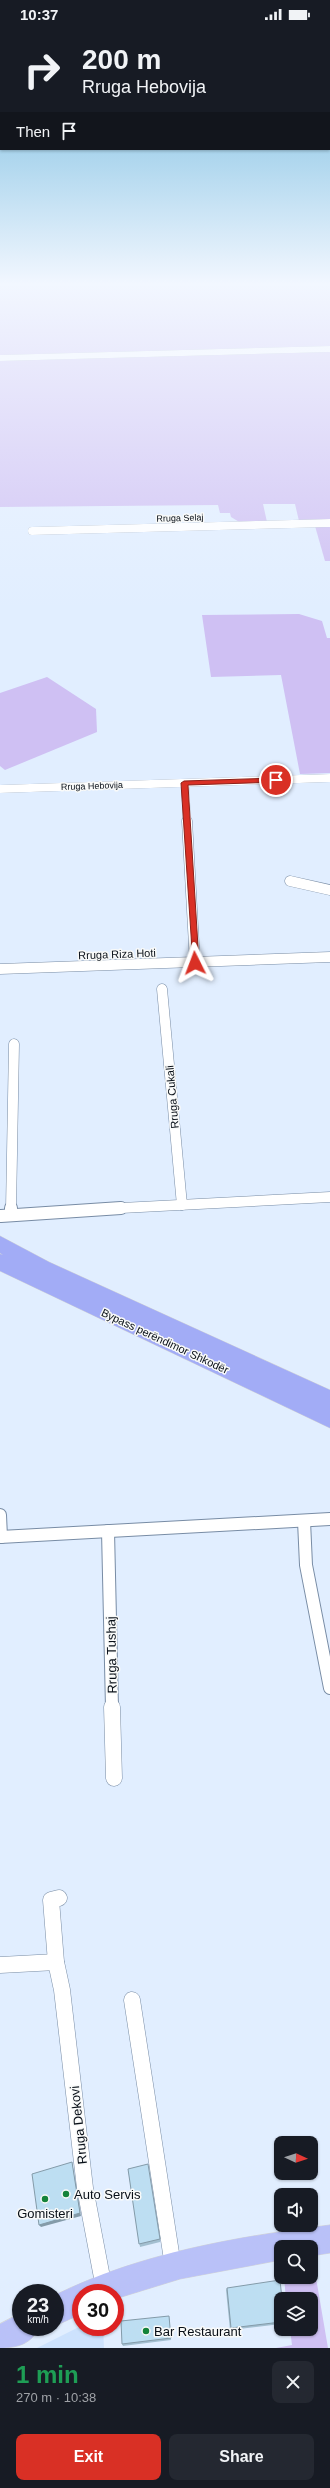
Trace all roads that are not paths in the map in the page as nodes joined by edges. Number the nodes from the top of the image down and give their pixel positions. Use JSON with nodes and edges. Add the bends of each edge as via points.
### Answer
{"nodes":[{"id":1,"x":330,"y":523,"type":"edge"},
{"id":2,"x":32,"y":531,"type":"dead end"},
{"id":3,"x":330,"y":778,"type":"edge"},
{"id":4,"x":184,"y":783,"type":"junction"},
{"id":5,"x":0,"y":789,"type":"edge"},
{"id":6,"x":290,"y":881,"type":"dead end"},
{"id":7,"x":330,"y":890,"type":"edge"},
{"id":8,"x":330,"y":957,"type":"edge"},
{"id":9,"x":195,"y":963,"type":"junction"},
{"id":10,"x":0,"y":969,"type":"edge"},
{"id":11,"x":162,"y":989,"type":"dead end"},
{"id":12,"x":14,"y":1044,"type":"dead end"},
{"id":13,"x":330,"y":1197,"type":"edge"},
{"id":14,"x":182,"y":1205,"type":"junction"},
{"id":15,"x":6,"y":1215,"type":"edge"},
{"id":16,"x":0,"y":1244,"type":"edge"},
{"id":17,"x":0,"y":1262,"type":"edge"},
{"id":18,"x":330,"y":1400,"type":"edge"},
{"id":19,"x":330,"y":1419,"type":"edge"},
{"id":20,"x":0,"y":1515,"type":"edge"},
{"id":21,"x":330,"y":1519,"type":"edge"},
{"id":22,"x":304,"y":1521,"type":"junction"},
{"id":23,"x":108,"y":1531,"type":"junction"},
{"id":24,"x":1,"y":1537,"type":"edge"},
{"id":25,"x":330,"y":1688,"type":"edge"},
{"id":26,"x":114,"y":1778,"type":"dead end"},
{"id":27,"x":59,"y":1898,"type":"dead end"},
{"id":28,"x":56,"y":1962,"type":"junction"},
{"id":29,"x":0,"y":1965,"type":"edge"},
{"id":30,"x":132,"y":2000,"type":"dead end"},
{"id":31,"x":330,"y":2239,"type":"edge"},
{"id":32,"x":173,"y":2266,"type":"junction"},
{"id":33,"x":92,"y":2284,"type":"edge"},
{"id":34,"x":120,"y":2284,"type":"edge"},
{"id":35,"x":12,"y":2334,"type":"edge"},
{"id":36,"x":0,"y":2340,"type":"edge"}],
"edges":[{"from":1,"to":2,"type":"street","name":"Rruga Selaj"},
{"from":3,"to":4,"type":"street","name":"Rruga Hebovija"},
{"from":4,"to":5,"type":"street","name":"Rruga Hebovija"},
{"from":4,"to":9,"type":"street"},
{"from":6,"to":7,"type":"street"},
{"from":8,"to":9,"type":"street","name":"Rruga Riza Hoti"},
{"from":9,"to":10,"type":"street","name":"Rruga Riza Hoti"},
{"from":11,"to":14,"type":"street","name":"Rruga Cukali"},
{"from":12,"to":15,"type":"street"},
{"from":13,"to":14,"type":"street"},
{"from":14,"to":15,"type":"street"},
{"from":16,"to":18,"type":"highway","name":"Bypass perëndimor Shkodër","via":[[42,1268]]},
{"from":17,"to":19,"type":"highway","name":"Bypass perëndimor Shkodër"},
{"from":20,"to":24,"type":"street"},
{"from":21,"to":22,"type":"street"},
{"from":22,"to":23,"type":"street"},
{"from":22,"to":25,"type":"street","via":[[306,1565]]},
{"from":23,"to":24,"type":"street"},
{"from":23,"to":26,"type":"street","name":"Rruga Tushaj"},
{"from":27,"to":28,"type":"street","name":"Rruga Dekovi","via":[[50,1900]]},
{"from":28,"to":29,"type":"street"},
{"from":28,"to":33,"type":"street","name":"Rruga Dekovi","via":[[62,1990],[85,2188]]},
{"from":30,"to":32,"type":"street"},
{"from":31,"to":32,"type":"main road","via":[[243,2250]]},
{"from":32,"to":34,"type":"main road"},
{"from":35,"to":36,"type":"main road"}]}
